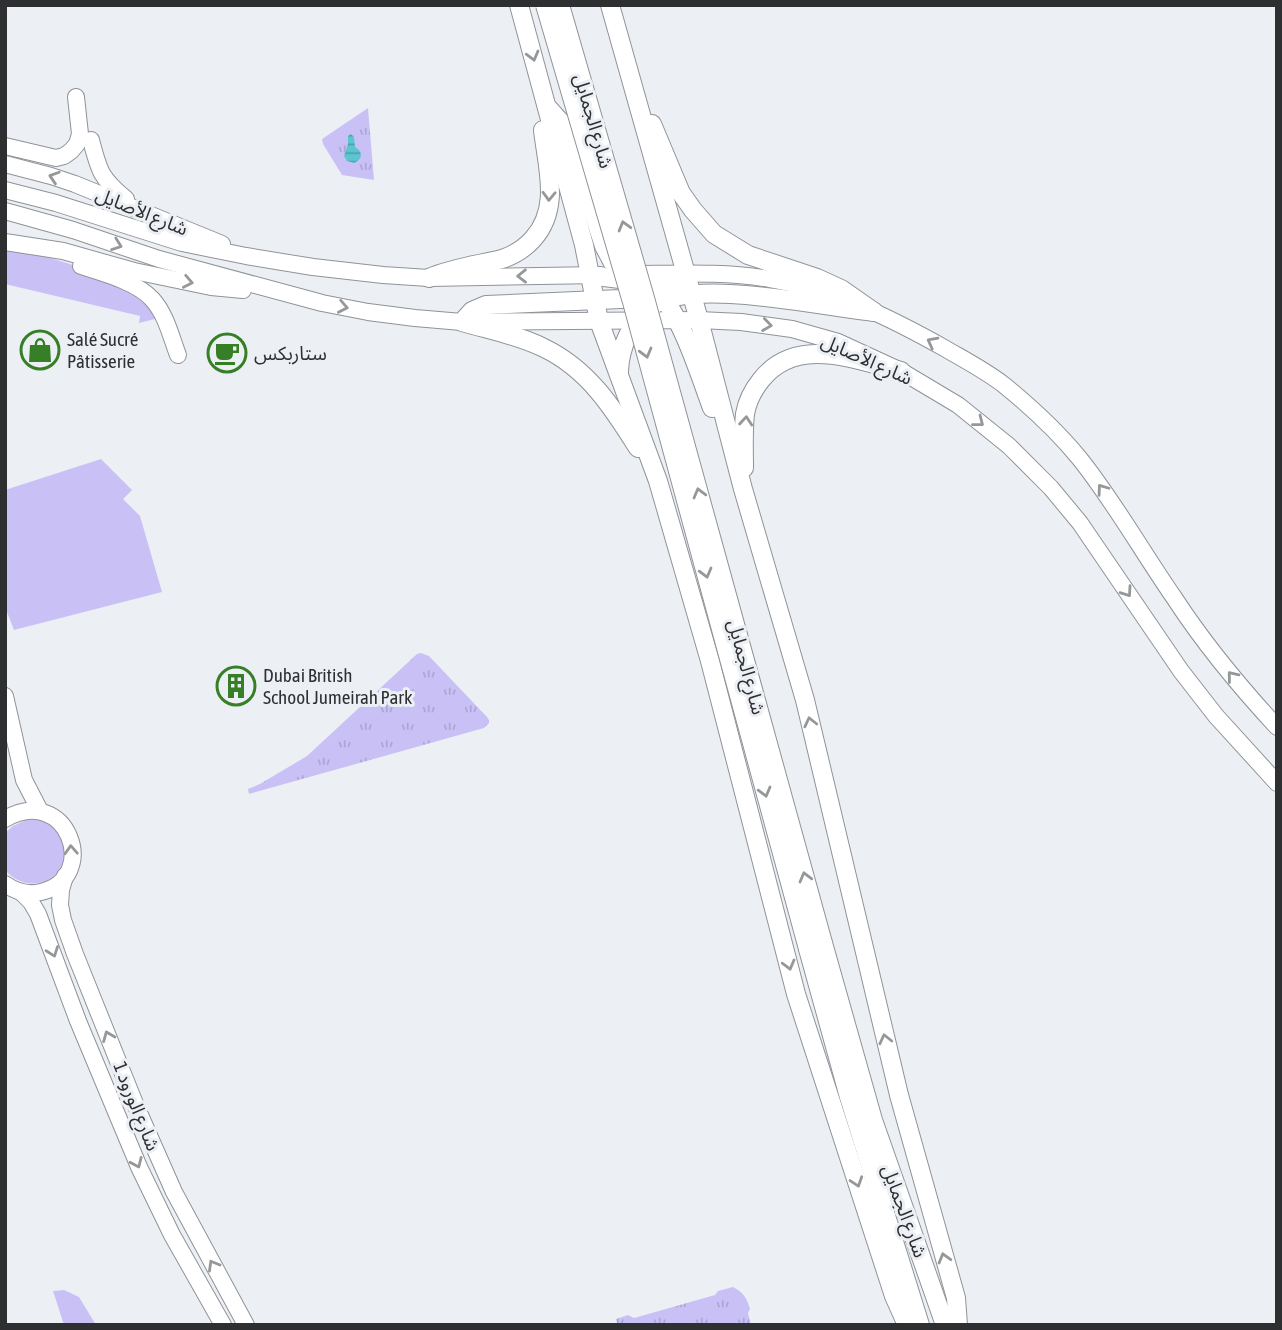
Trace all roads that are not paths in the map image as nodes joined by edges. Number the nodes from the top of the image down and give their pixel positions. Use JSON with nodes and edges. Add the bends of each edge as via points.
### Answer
{"nodes":[{"id":1,"x":519,"y":5,"type":"edge"},
{"id":2,"x":545,"y":5,"type":"edge"},
{"id":3,"x":560,"y":5,"type":"edge"},
{"id":4,"x":610,"y":5,"type":"edge"},
{"id":5,"x":76,"y":97,"type":"dead end"},
{"id":6,"x":638,"y":104,"type":"junction"},
{"id":7,"x":547,"y":106,"type":"junction"},
{"id":8,"x":91,"y":141,"type":"dead end"},
{"id":9,"x":5,"y":146,"type":"edge"},
{"id":10,"x":5,"y":164,"type":"edge"},
{"id":11,"x":5,"y":190,"type":"edge"},
{"id":12,"x":139,"y":210,"type":"junction"},
{"id":13,"x":5,"y":211,"type":"edge"},
{"id":14,"x":5,"y":242,"type":"edge"},
{"id":15,"x":26,"y":246,"type":"junction"},
{"id":16,"x":278,"y":261,"type":"junction"},
{"id":17,"x":686,"y":274,"type":"junction"},
{"id":18,"x":590,"y":276,"type":"junction"},
{"id":19,"x":622,"y":277,"type":"junction"},
{"id":20,"x":429,"y":278,"type":"junction"},
{"id":21,"x":277,"y":291,"type":"junction"},
{"id":22,"x":692,"y":295,"type":"junction"},
{"id":23,"x":595,"y":301,"type":"junction"},
{"id":24,"x":661,"y":304,"type":"junction"},
{"id":25,"x":874,"y":312,"type":"junction"},
{"id":26,"x":699,"y":320,"type":"junction"},
{"id":27,"x":599,"y":321,"type":"junction"},
{"id":28,"x":636,"y":321,"type":"junction"},
{"id":29,"x":462,"y":322,"type":"junction"},
{"id":30,"x":178,"y":355,"type":"dead end"},
{"id":31,"x":901,"y":371,"type":"junction"},
{"id":32,"x":619,"y":375,"type":"junction"},
{"id":33,"x":658,"y":481,"type":"junction"},
{"id":34,"x":743,"y":489,"type":"junction"},
{"id":35,"x":5,"y":696,"type":"edge"},
{"id":36,"x":1277,"y":727,"type":"edge"},
{"id":37,"x":1277,"y":783,"type":"edge"},
{"id":38,"x":5,"y":802,"type":"edge"},
{"id":39,"x":40,"y":811,"type":"junction"},
{"id":40,"x":5,"y":819,"type":"edge"},
{"id":41,"x":65,"y":876,"type":"junction"},
{"id":42,"x":5,"y":884,"type":"edge"},
{"id":43,"x":21,"y":892,"type":"junction"},
{"id":44,"x":816,"y":946,"type":"junction"},
{"id":45,"x":223,"y":1325,"type":"edge"},
{"id":46,"x":246,"y":1325,"type":"edge"},
{"id":47,"x":907,"y":1325,"type":"edge"},
{"id":48,"x":920,"y":1325,"type":"edge"},
{"id":49,"x":945,"y":1325,"type":"edge"},
{"id":50,"x":958,"y":1325,"type":"edge"}],
"edges":[{"from":1,"to":7,"type":"main road","one_way":true},
{"from":2,"to":44,"type":"main road","name":"شارع الجمايل","one_way":true,"bridge":true},
{"from":44,"to":3,"type":"main road","name":"شارع الجمايل","one_way":true,"bridge":true,"via":[[649,311]]},
{"from":4,"to":6,"type":"main road"},
{"from":5,"to":9,"type":"main road","via":[[80,139],[64,156],[47,157]]},
{"from":6,"to":17,"type":"main road"},
{"from":6,"to":25,"type":"main road","via":[[651,120],[681,193],[715,234],[748,255],[841,289]]},
{"from":7,"to":18,"type":"main road"},
{"from":7,"to":19,"type":"main road","via":[[566,128],[604,246]]},
{"from":7,"to":20,"type":"main road","one_way":true,"via":[[544,133],[551,194],[542,228],[512,255]]},
{"from":8,"to":12,"type":"main road","via":[[105,179]]},
{"from":12,"to":10,"type":"main road","name":"شارع الأصايل","one_way":true,"via":[[51,176]]},
{"from":11,"to":16,"type":"main road","name":"شارع الأصايل","via":[[182,243]]},
{"from":12,"to":16,"type":"main road","name":"شارع الأصايل"},
{"from":13,"to":21,"type":"main road","name":"شارع الأصايل","one_way":true},
{"from":14,"to":15,"type":"main road","name":"شارع الأصايل"},
{"from":15,"to":21,"type":"main road","name":"شارع الأصايل","one_way":true,"via":[[211,287]]},
{"from":15,"to":30,"type":"main road","via":[[141,290],[160,310]]},
{"from":16,"to":20,"type":"main road","name":"شارع الأصايل"},
{"from":17,"to":19,"type":"main road"},
{"from":17,"to":22,"type":"main road"},
{"from":17,"to":24,"type":"main road"},
{"from":17,"to":25,"type":"main road","via":[[801,285]]},
{"from":18,"to":19,"type":"main road"},
{"from":18,"to":20,"type":"main road","name":"شارع الأصايل","one_way":true},
{"from":18,"to":23,"type":"main road"},
{"from":19,"to":24,"type":"main road"},
{"from":21,"to":29,"type":"main road","name":"شارع الأصايل","one_way":true,"via":[[368,312]]},
{"from":22,"to":24,"type":"main road"},
{"from":22,"to":25,"type":"main road","via":[[766,297]]},
{"from":22,"to":26,"type":"main road"},
{"from":23,"to":24,"type":"main road"},
{"from":23,"to":27,"type":"main road"},
{"from":23,"to":29,"type":"main road","via":[[486,305],[471,311]]},
{"from":24,"to":26,"type":"main road"},
{"from":24,"to":28,"type":"main road"},
{"from":24,"to":28,"type":"main road","name":"شارع الأصايل"},
{"from":24,"to":34,"type":"main road"},
{"from":36,"to":25,"type":"main road","one_way":true,"via":[[1210,649],[1109,499],[1042,418],[972,364]]},
{"from":26,"to":31,"type":"main road","name":"شارع الأصايل","one_way":true,"via":[[792,329],[838,342]]},
{"from":26,"to":34,"type":"main road"},
{"from":27,"to":28,"type":"main road","name":"شارع الأصايل"},
{"from":27,"to":29,"type":"main road","name":"شارع الأصايل"},
{"from":27,"to":32,"type":"main road"},
{"from":28,"to":32,"type":"main road","via":[[623,347]]},
{"from":29,"to":33,"type":"main road","via":[[545,348],[584,375],[615,411]]},
{"from":34,"to":31,"type":"main road","one_way":true,"via":[[745,415],[766,373],[798,356],[816,353]]},
{"from":31,"to":37,"type":"main road","name":"شارع الأصايل","one_way":true,"via":[[968,414],[1051,488],[1181,671]]},
{"from":32,"to":33,"type":"main road"},
{"from":33,"to":47,"type":"main road","one_way":true,"via":[[796,994]]},
{"from":50,"to":34,"type":"main road","one_way":true,"via":[[956,1298],[899,1095],[805,700]]},
{"from":35,"to":39,"type":"main road","via":[[24,780]]},
{"from":38,"to":40,"type":"main road"},
{"from":39,"to":40,"type":"main road","via":[[28,810]]},
{"from":41,"to":39,"type":"main road","name":"شارع الورود 1","one_way":true,"via":[[73,855],[71,839],[58,820]]},
{"from":41,"to":43,"type":"main road","via":[[46,891]]},
{"from":46,"to":41,"type":"main road","name":"شارع الورود 1","one_way":true,"via":[[180,1203],[75,954],[60,905]]},
{"from":42,"to":43,"type":"main road"},
{"from":43,"to":45,"type":"main road","name":"شارع الورود 1","one_way":true,"via":[[38,914],[139,1167]]},
{"from":44,"to":48,"type":"main road","name":"شارع الجمايل","via":[[849,1097]]},
{"from":44,"to":49,"type":"main road","name":"شارع الجمايل"}]}
